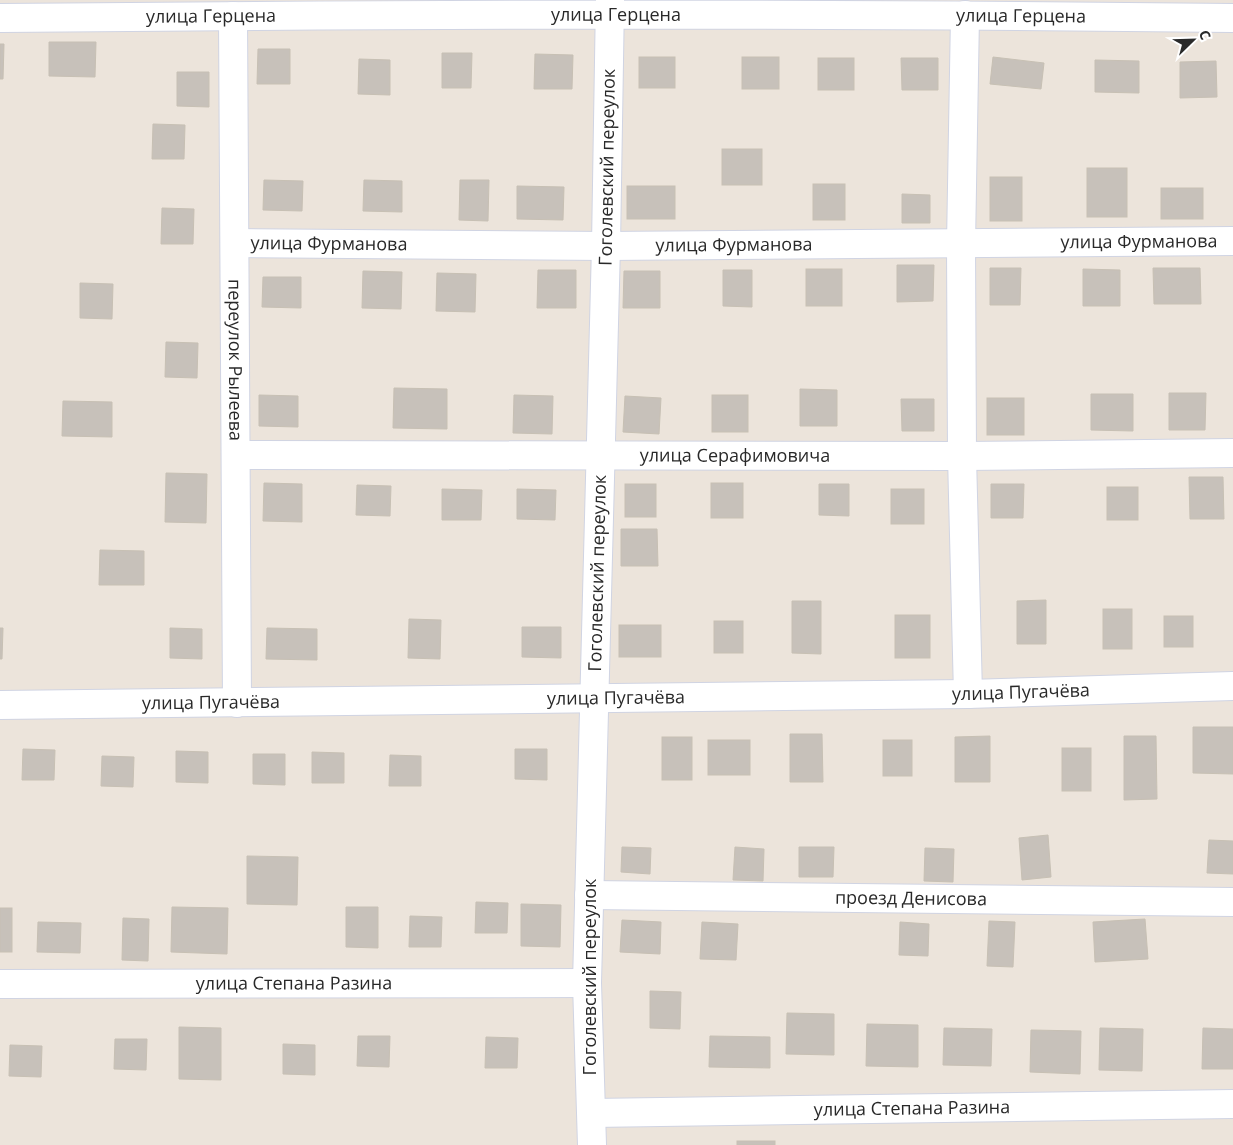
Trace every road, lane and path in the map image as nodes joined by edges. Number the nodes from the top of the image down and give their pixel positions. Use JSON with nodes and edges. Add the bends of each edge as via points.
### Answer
{"nodes":[{"id":1,"x":610,"y":8,"type":"edge"},
{"id":2,"x":965,"y":15,"type":"junction"},
{"id":3,"x":234,"y":16,"type":"junction"},
{"id":4,"x":0,"y":18,"type":"edge"},
{"id":5,"x":1233,"y":18,"type":"edge"},
{"id":6,"x":1233,"y":241,"type":"edge"},
{"id":7,"x":235,"y":243,"type":"junction"},
{"id":8,"x":961,"y":244,"type":"junction"},
{"id":9,"x":606,"y":246,"type":"junction"},
{"id":10,"x":1233,"y":453,"type":"edge"},
{"id":11,"x":236,"y":455,"type":"junction"},
{"id":12,"x":600,"y":456,"type":"junction"},
{"id":13,"x":962,"y":456,"type":"junction"},
{"id":14,"x":1233,"y":686,"type":"edge"},
{"id":15,"x":968,"y":694,"type":"junction"},
{"id":16,"x":594,"y":699,"type":"junction"},
{"id":17,"x":237,"y":703,"type":"junction"},
{"id":18,"x":0,"y":706,"type":"edge"},
{"id":19,"x":589,"y":894,"type":"junction"},
{"id":20,"x":1233,"y":902,"type":"edge"},
{"id":21,"x":587,"y":983,"type":"junction"},
{"id":22,"x":0,"y":984,"type":"edge"},
{"id":23,"x":1233,"y":1104,"type":"edge"},
{"id":24,"x":592,"y":1113,"type":"junction"},
{"id":25,"x":592,"y":1145,"type":"edge"}],
"edges":[{"from":1,"to":2,"type":"street","name":"улица Герцена"},
{"from":1,"to":3,"type":"street","name":"улица Герцена"},
{"from":1,"to":9,"type":"street","name":"Гоголевский переулок"},
{"from":2,"to":5,"type":"street","name":"улица Герцена"},
{"from":2,"to":8,"type":"street"},
{"from":3,"to":4,"type":"street","name":"улица Герцена"},
{"from":3,"to":7,"type":"street","name":"переулок Рылеева"},
{"from":6,"to":8,"type":"street","name":"улица Фурманова"},
{"from":7,"to":9,"type":"street","name":"улица Фурманова"},
{"from":7,"to":11,"type":"street","name":"переулок Рылеева"},
{"from":8,"to":9,"type":"street","name":"улица Фурманова"},
{"from":8,"to":13,"type":"street"},
{"from":9,"to":12,"type":"street","name":"Гоголевский переулок"},
{"from":10,"to":13,"type":"street","name":"улица Серафимовича"},
{"from":11,"to":12,"type":"street","name":"улица Серафимовича"},
{"from":11,"to":17,"type":"street","name":"переулок Рылеева"},
{"from":12,"to":13,"type":"street","name":"улица Серафимовича"},
{"from":12,"to":16,"type":"street","name":"Гоголевский переулок"},
{"from":13,"to":15,"type":"street"},
{"from":14,"to":15,"type":"street","name":"улица Пугачёва"},
{"from":15,"to":16,"type":"street","name":"улица Пугачёва"},
{"from":16,"to":17,"type":"street","name":"улица Пугачёва"},
{"from":16,"to":19,"type":"street","name":"Гоголевский переулок"},
{"from":17,"to":18,"type":"street","name":"улица Пугачёва"},
{"from":19,"to":20,"type":"street","name":"проезд Денисова"},
{"from":19,"to":21,"type":"street","name":"Гоголевский переулок"},
{"from":21,"to":22,"type":"street","name":"улица Степана Разина"},
{"from":21,"to":24,"type":"street","name":"Гоголевский переулок"},
{"from":23,"to":24,"type":"street","name":"улица Степана Разина"},
{"from":24,"to":25,"type":"street","name":"Гоголевский переулок"}]}
